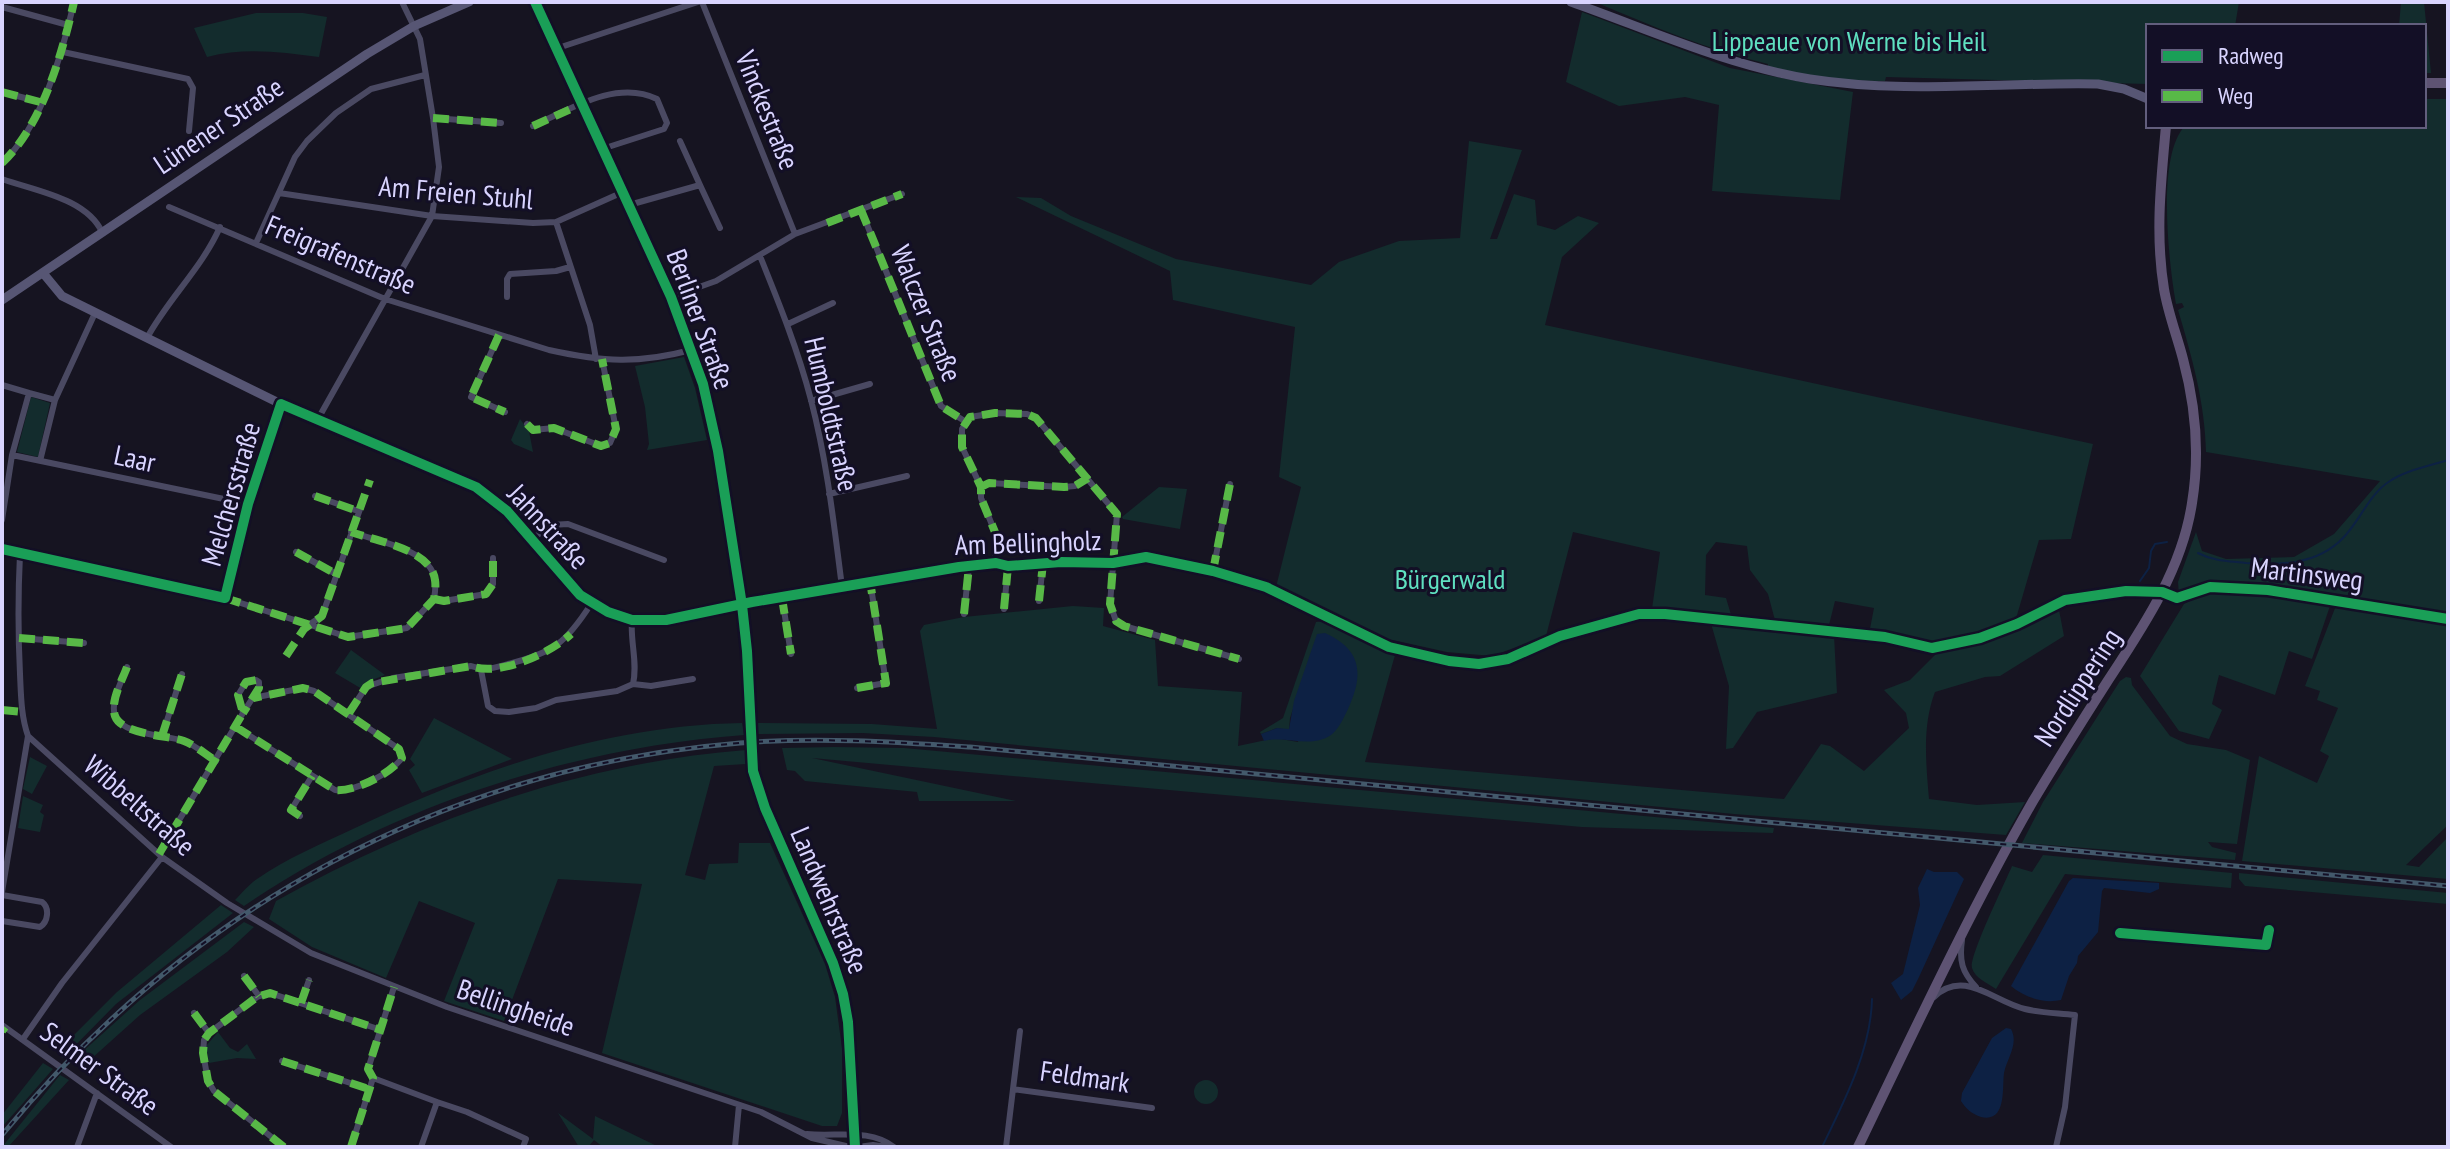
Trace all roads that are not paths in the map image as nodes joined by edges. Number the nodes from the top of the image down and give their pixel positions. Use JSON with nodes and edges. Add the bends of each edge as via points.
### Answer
{"nodes":[{"id":1,"x":74,"y":2,"type":"edge"},
{"id":2,"x":402,"y":2,"type":"edge"},
{"id":3,"x":469,"y":2,"type":"edge"},
{"id":4,"x":535,"y":2,"type":"edge"},
{"id":5,"x":700,"y":2,"type":"edge"},
{"id":6,"x":1571,"y":2,"type":"edge"},
{"id":7,"x":2,"y":7,"type":"edge"},
{"id":8,"x":68,"y":25,"type":"junction"},
{"id":9,"x":414,"y":26,"type":"junction"},
{"id":10,"x":558,"y":48,"type":"junction"},
{"id":11,"x":63,"y":52,"type":"junction"},
{"id":12,"x":425,"y":75,"type":"junction"},
{"id":13,"x":2426,"y":83,"type":"edge"},
{"id":14,"x":2448,"y":83,"type":"edge"},
{"id":15,"x":2,"y":92,"type":"edge"},
{"id":16,"x":2146,"y":98,"type":"edge"},
{"id":17,"x":40,"y":102,"type":"junction"},
{"id":18,"x":582,"y":104,"type":"junction"},
{"id":19,"x":433,"y":118,"type":"junction"},
{"id":20,"x":501,"y":123,"type":"dead end"},
{"id":21,"x":533,"y":126,"type":"dead end"},
{"id":22,"x":2166,"y":128,"type":"edge"},
{"id":23,"x":189,"y":131,"type":"dead end"},
{"id":24,"x":680,"y":141,"type":"dead end"},
{"id":25,"x":602,"y":149,"type":"junction"},
{"id":26,"x":2,"y":163,"type":"edge"},
{"id":27,"x":2,"y":179,"type":"edge"},
{"id":28,"x":700,"y":185,"type":"junction"},
{"id":29,"x":623,"y":192,"type":"junction"},
{"id":30,"x":279,"y":193,"type":"junction"},
{"id":31,"x":902,"y":194,"type":"dead end"},
{"id":32,"x":629,"y":205,"type":"junction"},
{"id":33,"x":169,"y":207,"type":"dead end"},
{"id":34,"x":861,"y":210,"type":"junction"},
{"id":35,"x":432,"y":216,"type":"junction"},
{"id":36,"x":556,"y":222,"type":"junction"},
{"id":37,"x":220,"y":227,"type":"junction"},
{"id":38,"x":720,"y":228,"type":"dead end"},
{"id":39,"x":102,"y":232,"type":"junction"},
{"id":40,"x":795,"y":234,"type":"junction"},
{"id":41,"x":256,"y":243,"type":"junction"},
{"id":42,"x":760,"y":256,"type":"junction"},
{"id":43,"x":570,"y":267,"type":"junction"},
{"id":44,"x":43,"y":273,"type":"junction"},
{"id":45,"x":507,"y":297,"type":"dead end"},
{"id":46,"x":671,"y":297,"type":"junction"},
{"id":47,"x":385,"y":299,"type":"junction"},
{"id":48,"x":2,"y":300,"type":"edge"},
{"id":49,"x":833,"y":303,"type":"dead end"},
{"id":50,"x":95,"y":313,"type":"junction"},
{"id":51,"x":788,"y":324,"type":"junction"},
{"id":52,"x":499,"y":335,"type":"junction"},
{"id":53,"x":147,"y":338,"type":"junction"},
{"id":54,"x":691,"y":350,"type":"junction"},
{"id":55,"x":599,"y":359,"type":"junction"},
{"id":56,"x":870,"y":384,"type":"dead end"},
{"id":57,"x":2,"y":385,"type":"edge"},
{"id":58,"x":29,"y":393,"type":"junction"},
{"id":59,"x":55,"y":400,"type":"junction"},
{"id":60,"x":811,"y":401,"type":"junction"},
{"id":61,"x":281,"y":404,"type":"junction"},
{"id":62,"x":505,"y":412,"type":"dead end"},
{"id":63,"x":318,"y":419,"type":"junction"},
{"id":64,"x":966,"y":422,"type":"junction"},
{"id":65,"x":527,"y":424,"type":"dead end"},
{"id":66,"x":12,"y":455,"type":"junction"},
{"id":67,"x":40,"y":461,"type":"junction"},
{"id":68,"x":907,"y":476,"type":"dead end"},
{"id":69,"x":1088,"y":478,"type":"junction"},
{"id":70,"x":1230,"y":484,"type":"dead end"},
{"id":71,"x":981,"y":487,"type":"junction"},
{"id":72,"x":829,"y":494,"type":"junction"},
{"id":73,"x":315,"y":496,"type":"dead end"},
{"id":74,"x":364,"y":498,"type":"dead end"},
{"id":75,"x":248,"y":504,"type":"junction"},
{"id":76,"x":358,"y":511,"type":"junction"},
{"id":77,"x":2,"y":520,"type":"edge"},
{"id":78,"x":351,"y":532,"type":"junction"},
{"id":79,"x":532,"y":539,"type":"junction"},
{"id":80,"x":2,"y":549,"type":"edge"},
{"id":81,"x":296,"y":552,"type":"dead end"},
{"id":82,"x":20,"y":554,"type":"junction"},
{"id":83,"x":493,"y":558,"type":"dead end"},
{"id":84,"x":664,"y":560,"type":"dead end"},
{"id":85,"x":996,"y":563,"type":"junction"},
{"id":86,"x":1043,"y":563,"type":"junction"},
{"id":87,"x":1113,"y":563,"type":"junction"},
{"id":88,"x":969,"y":566,"type":"junction"},
{"id":89,"x":1008,"y":566,"type":"junction"},
{"id":90,"x":1213,"y":571,"type":"junction"},
{"id":91,"x":336,"y":574,"type":"junction"},
{"id":92,"x":870,"y":581,"type":"junction"},
{"id":93,"x":842,"y":587,"type":"junction"},
{"id":94,"x":1266,"y":587,"type":"dead end"},
{"id":95,"x":2162,"y":592,"type":"junction"},
{"id":96,"x":225,"y":598,"type":"junction"},
{"id":97,"x":782,"y":598,"type":"junction"},
{"id":98,"x":434,"y":599,"type":"junction"},
{"id":99,"x":1039,"y":601,"type":"dead end"},
{"id":100,"x":591,"y":604,"type":"junction"},
{"id":101,"x":742,"y":605,"type":"junction"},
{"id":102,"x":1004,"y":609,"type":"dead end"},
{"id":103,"x":964,"y":614,"type":"dead end"},
{"id":104,"x":2448,"y":619,"type":"edge"},
{"id":105,"x":632,"y":620,"type":"junction"},
{"id":106,"x":310,"y":624,"type":"junction"},
{"id":107,"x":19,"y":638,"type":"junction"},
{"id":108,"x":84,"y":643,"type":"dead end"},
{"id":109,"x":791,"y":654,"type":"dead end"},
{"id":110,"x":1239,"y":659,"type":"dead end"},
{"id":111,"x":127,"y":667,"type":"dead end"},
{"id":112,"x":481,"y":670,"type":"junction"},
{"id":113,"x":182,"y":674,"type":"dead end"},
{"id":114,"x":693,"y":679,"type":"dead end"},
{"id":115,"x":633,"y":684,"type":"junction"},
{"id":116,"x":857,"y":688,"type":"dead end"},
{"id":117,"x":253,"y":698,"type":"junction"},
{"id":118,"x":2,"y":710,"type":"edge"},
{"id":119,"x":11,"y":710,"type":"dead end"},
{"id":120,"x":243,"y":713,"type":"junction"},
{"id":121,"x":349,"y":713,"type":"junction"},
{"id":122,"x":236,"y":727,"type":"junction"},
{"id":123,"x":28,"y":736,"type":"junction"},
{"id":124,"x":162,"y":736,"type":"junction"},
{"id":125,"x":216,"y":761,"type":"junction"},
{"id":126,"x":753,"y":771,"type":"joint"},
{"id":127,"x":312,"y":776,"type":"junction"},
{"id":128,"x":300,"y":816,"type":"dead end"},
{"id":129,"x":160,"y":856,"type":"junction"},
{"id":130,"x":2,"y":893,"type":"edge"},
{"id":131,"x":227,"y":903,"type":"joint"},
{"id":132,"x":2,"y":921,"type":"edge"},
{"id":133,"x":1964,"y":930,"type":"junction"},
{"id":134,"x":244,"y":976,"type":"dead end"},
{"id":135,"x":309,"y":980,"type":"dead end"},
{"id":136,"x":394,"y":987,"type":"junction"},
{"id":137,"x":1976,"y":987,"type":"junction"},
{"id":138,"x":259,"y":996,"type":"junction"},
{"id":139,"x":1928,"y":1002,"type":"junction"},
{"id":140,"x":301,"y":1003,"type":"junction"},
{"id":141,"x":194,"y":1013,"type":"dead end"},
{"id":142,"x":3,"y":1028,"type":"edge"},
{"id":143,"x":381,"y":1030,"type":"junction"},
{"id":144,"x":1020,"y":1031,"type":"dead end"},
{"id":145,"x":209,"y":1033,"type":"junction"},
{"id":146,"x":23,"y":1039,"type":"junction"},
{"id":147,"x":282,"y":1061,"type":"dead end"},
{"id":148,"x":373,"y":1078,"type":"junction"},
{"id":149,"x":369,"y":1089,"type":"junction"},
{"id":150,"x":1013,"y":1089,"type":"junction"},
{"id":151,"x":97,"y":1093,"type":"junction"},
{"id":152,"x":437,"y":1102,"type":"junction"},
{"id":153,"x":739,"y":1105,"type":"junction"},
{"id":154,"x":1152,"y":1108,"type":"dead end"},
{"id":155,"x":800,"y":1133,"type":"junction"},
{"id":156,"x":855,"y":1135,"type":"junction"},
{"id":157,"x":77,"y":1147,"type":"edge"},
{"id":158,"x":171,"y":1147,"type":"edge"},
{"id":159,"x":284,"y":1147,"type":"edge"},
{"id":160,"x":351,"y":1147,"type":"edge"},
{"id":161,"x":421,"y":1147,"type":"edge"},
{"id":162,"x":523,"y":1147,"type":"edge"},
{"id":163,"x":735,"y":1147,"type":"edge"},
{"id":164,"x":854,"y":1147,"type":"edge"},
{"id":165,"x":887,"y":1147,"type":"edge"},
{"id":166,"x":894,"y":1147,"type":"edge"},
{"id":167,"x":1006,"y":1147,"type":"edge"},
{"id":168,"x":1858,"y":1147,"type":"edge"},
{"id":169,"x":2056,"y":1147,"type":"edge"}],
"edges":[{"from":1,"to":8,"type":"street"},
{"from":2,"to":9,"type":"street"},
{"from":3,"to":9,"type":"street","name":"Lünener Straße"},
{"from":4,"to":10,"type":"street","name":"Berliner Straße"},
{"from":5,"to":10,"type":"street"},
{"from":5,"to":40,"type":"street","name":"Vinckestraße"},
{"from":6,"to":16,"type":"street","via":[[1704,52],[1811,79],[1881,85],[2098,84]]},
{"from":7,"to":8,"type":"street"},
{"from":8,"to":11,"type":"street"},
{"from":9,"to":12,"type":"street"},
{"from":9,"to":39,"type":"street","name":"Lünener Straße"},
{"from":10,"to":18,"type":"street","name":"Berliner Straße"},
{"from":11,"to":17,"type":"street"},
{"from":11,"to":23,"type":"street","via":[[191,81]]},
{"from":12,"to":19,"type":"street"},
{"from":12,"to":30,"type":"street","via":[[378,86],[336,113],[300,149]]},
{"from":13,"to":14,"type":"main road"},
{"from":15,"to":17,"type":"street"},
{"from":17,"to":26,"type":"street","via":[[20,144]]},
{"from":18,"to":21,"type":"street"},
{"from":18,"to":25,"type":"street","name":"Berliner Straße"},
{"from":18,"to":25,"type":"street","via":[[632,90],[657,99],[663,110],[664,129]]},
{"from":19,"to":20,"type":"street"},
{"from":19,"to":35,"type":"street","via":[[439,167]]},
{"from":22,"to":95,"type":"main road","name":"Nordlippering","via":[[2158,214],[2160,260],[2191,387],[2197,451],[2186,532]]},
{"from":24,"to":28,"type":"street"},
{"from":25,"to":29,"type":"street","name":"Berliner Straße"},
{"from":27,"to":39,"type":"street","via":[[77,206]]},
{"from":28,"to":32,"type":"street"},
{"from":28,"to":38,"type":"street"},
{"from":29,"to":32,"type":"street","name":"Berliner Straße"},
{"from":29,"to":36,"type":"street","name":"Am Freien Stuhl"},
{"from":30,"to":35,"type":"street","name":"Am Freien Stuhl"},
{"from":30,"to":41,"type":"street"},
{"from":31,"to":34,"type":"street"},
{"from":32,"to":46,"type":"street","name":"Berliner Straße"},
{"from":33,"to":37,"type":"street","name":"Freigrafenstraße"},
{"from":34,"to":40,"type":"street"},
{"from":34,"to":64,"type":"street","name":"Walczer Straße","via":[[941,406]]},
{"from":35,"to":36,"type":"street","name":"Am Freien Stuhl"},
{"from":35,"to":47,"type":"street"},
{"from":36,"to":43,"type":"street"},
{"from":37,"to":41,"type":"street","name":"Freigrafenstraße"},
{"from":37,"to":53,"type":"street"},
{"from":39,"to":44,"type":"street","name":"Lünener Straße"},
{"from":40,"to":42,"type":"street"},
{"from":41,"to":47,"type":"street","name":"Freigrafenstraße"},
{"from":42,"to":46,"type":"street","via":[[716,281]]},
{"from":42,"to":51,"type":"street","name":"Humboldtstraße"},
{"from":43,"to":45,"type":"street","via":[[510,274]]},
{"from":43,"to":55,"type":"street"},
{"from":44,"to":48,"type":"street","name":"Lünener Straße"},
{"from":44,"to":50,"type":"street","name":"Jahnstraße","via":[[62,296]]},
{"from":46,"to":54,"type":"street","name":"Berliner Straße"},
{"from":47,"to":52,"type":"street","name":"Freigrafenstraße"},
{"from":47,"to":63,"type":"street"},
{"from":49,"to":51,"type":"street"},
{"from":50,"to":53,"type":"street","name":"Jahnstraße"},
{"from":50,"to":59,"type":"street"},
{"from":51,"to":60,"type":"street","name":"Humboldtstraße"},
{"from":52,"to":55,"type":"street","name":"Freigrafenstraße"},
{"from":52,"to":62,"type":"street","via":[[471,397]]},
{"from":53,"to":61,"type":"street","name":"Jahnstraße"},
{"from":54,"to":55,"type":"street","name":"Freigrafenstraße","via":[[639,361]]},
{"from":54,"to":101,"type":"street","name":"Berliner Straße","via":[[718,451]]},
{"from":55,"to":65,"type":"street","via":[[616,429],[610,443],[601,446],[554,428],[533,430]]},
{"from":56,"to":60,"type":"street"},
{"from":57,"to":58,"type":"street"},
{"from":58,"to":59,"type":"street"},
{"from":58,"to":66,"type":"street"},
{"from":59,"to":67,"type":"street"},
{"from":60,"to":72,"type":"street","name":"Humboldtstraße"},
{"from":61,"to":63,"type":"street","name":"Jahnstraße"},
{"from":61,"to":75,"type":"street","name":"Melchersstraße"},
{"from":63,"to":79,"type":"street","name":"Jahnstraße","via":[[476,487]]},
{"from":64,"to":69,"type":"street","via":[[978,414],[1027,414],[1043,424]]},
{"from":64,"to":71,"type":"street","via":[[962,447]]},
{"from":66,"to":67,"type":"street","name":"Laar"},
{"from":66,"to":77,"type":"street"},
{"from":67,"to":75,"type":"street","name":"Laar"},
{"from":68,"to":72,"type":"street"},
{"from":69,"to":71,"type":"street","via":[[1064,487]]},
{"from":69,"to":87,"type":"street","via":[[1117,514]]},
{"from":70,"to":90,"type":"street"},
{"from":71,"to":85,"type":"street","via":[[997,537]]},
{"from":72,"to":93,"type":"street","name":"Humboldtstraße"},
{"from":73,"to":76,"type":"street"},
{"from":74,"to":76,"type":"street"},
{"from":75,"to":96,"type":"street","name":"Melchersstraße"},
{"from":76,"to":78,"type":"street"},
{"from":78,"to":91,"type":"street"},
{"from":78,"to":98,"type":"street","via":[[424,558],[435,579]]},
{"from":79,"to":84,"type":"street","name":"Jahnstraße","via":[[551,525],[568,524]]},
{"from":79,"to":100,"type":"street","name":"Jahnstraße"},
{"from":80,"to":82,"type":"street"},
{"from":81,"to":91,"type":"street"},
{"from":82,"to":96,"type":"street"},
{"from":82,"to":107,"type":"street"},
{"from":83,"to":98,"type":"street","via":[[493,584],[486,594]]},
{"from":85,"to":88,"type":"street","name":"Am Bellingholz"},
{"from":85,"to":89,"type":"street","name":"Am Bellingholz"},
{"from":86,"to":87,"type":"street","name":"Am Bellingholz"},
{"from":86,"to":89,"type":"street","name":"Am Bellingholz"},
{"from":86,"to":99,"type":"street","name":"Am Bellingholz"},
{"from":87,"to":90,"type":"street","name":"Am Bellingholz","via":[[1146,557]]},
{"from":87,"to":110,"type":"street","via":[[1110,604],[1116,621]]},
{"from":88,"to":92,"type":"street","name":"Am Bellingholz"},
{"from":88,"to":103,"type":"street","name":"Am Bellingholz"},
{"from":89,"to":102,"type":"street","name":"Am Bellingholz"},
{"from":90,"to":94,"type":"street","name":"Am Bellingholz"},
{"from":91,"to":106,"type":"street","via":[[322,616]]},
{"from":92,"to":93,"type":"street","name":"Am Bellingholz"},
{"from":92,"to":116,"type":"street","via":[[886,683]]},
{"from":93,"to":97,"type":"street","name":"Am Bellingholz"},
{"from":95,"to":104,"type":"street","name":"Martinsweg","via":[[2177,598],[2210,587],[2268,590]]},
{"from":95,"to":133,"type":"main road","name":"Nordlippering","via":[[2035,799]]},
{"from":96,"to":106,"type":"street"},
{"from":97,"to":101,"type":"street","name":"Am Bellingholz"},
{"from":97,"to":109,"type":"street"},
{"from":98,"to":106,"type":"street","via":[[407,628],[348,637]]},
{"from":100,"to":105,"type":"street","name":"Jahnstraße"},
{"from":100,"to":112,"type":"street","via":[[571,634],[549,652]]},
{"from":101,"to":105,"type":"street","name":"Jahnstraße","via":[[666,620]]},
{"from":101,"to":126,"type":"street","name":"Berliner Straße"},
{"from":105,"to":115,"type":"street","via":[[637,669]]},
{"from":107,"to":108,"type":"street"},
{"from":107,"to":123,"type":"street"},
{"from":111,"to":124,"type":"street","via":[[116,717],[127,728]]},
{"from":112,"to":115,"type":"street","via":[[488,706],[495,711],[536,708]]},
{"from":112,"to":121,"type":"street","via":[[471,666],[390,679],[366,687]]},
{"from":113,"to":124,"type":"street"},
{"from":114,"to":115,"type":"street"},
{"from":117,"to":120,"type":"street"},
{"from":117,"to":120,"type":"street","via":[[260,685],[252,679],[238,695]]},
{"from":117,"to":121,"type":"street","via":[[307,689]]},
{"from":118,"to":119,"type":"street"},
{"from":120,"to":122,"type":"street"},
{"from":121,"to":127,"type":"street","via":[[399,749],[402,758],[394,767],[344,790]]},
{"from":122,"to":125,"type":"street"},
{"from":122,"to":127,"type":"street"},
{"from":123,"to":129,"type":"street","name":"Wibbeltstraße"},
{"from":123,"to":130,"type":"street"},
{"from":124,"to":125,"type":"street","via":[[186,742]]},
{"from":125,"to":129,"type":"street"},
{"from":126,"to":156,"type":"street","name":"Landwehrstraße","via":[[843,994]]},
{"from":127,"to":128,"type":"street","via":[[291,810]]},
{"from":129,"to":131,"type":"street","name":"Wibbeltstraße"},
{"from":129,"to":146,"type":"street"},
{"from":130,"to":132,"type":"street","via":[[42,902],[47,910],[40,927]]},
{"from":131,"to":136,"type":"street","name":"Bellingheide","via":[[311,953]]},
{"from":133,"to":137,"type":"street","via":[[1961,964]]},
{"from":133,"to":139,"type":"main road","name":"Nordlippering"},
{"from":134,"to":138,"type":"street"},
{"from":135,"to":140,"type":"street"},
{"from":136,"to":143,"type":"street"},
{"from":136,"to":153,"type":"street","name":"Bellingheide"},
{"from":137,"to":139,"type":"street","via":[[1957,984]]},
{"from":137,"to":169,"type":"street","via":[[2024,1009],[2075,1015]]},
{"from":138,"to":140,"type":"street","via":[[270,993]]},
{"from":138,"to":145,"type":"street"},
{"from":139,"to":168,"type":"main road","name":"Nordlippering"},
{"from":140,"to":143,"type":"street"},
{"from":141,"to":145,"type":"street"},
{"from":142,"to":146,"type":"street","name":"Selmer Straße"},
{"from":143,"to":148,"type":"street","via":[[368,1069]]},
{"from":144,"to":150,"type":"street","name":"Feldmark"},
{"from":145,"to":159,"type":"street","via":[[202,1048],[210,1086]]},
{"from":146,"to":151,"type":"street","name":"Selmer Straße"},
{"from":147,"to":149,"type":"street"},
{"from":148,"to":149,"type":"street"},
{"from":148,"to":152,"type":"street"},
{"from":149,"to":160,"type":"street"},
{"from":150,"to":154,"type":"street","name":"Feldmark"},
{"from":150,"to":167,"type":"street","name":"Feldmark"},
{"from":151,"to":157,"type":"street"},
{"from":151,"to":158,"type":"street","name":"Selmer Straße"},
{"from":152,"to":161,"type":"street"},
{"from":152,"to":162,"type":"street","via":[[526,1139]]},
{"from":153,"to":155,"type":"street","name":"Bellingheide"},
{"from":153,"to":163,"type":"street"},
{"from":155,"to":156,"type":"street","name":"Bellingheide"},
{"from":155,"to":164,"type":"street","name":"Bellingheide"},
{"from":156,"to":164,"type":"street","name":"Landwehrstraße"},
{"from":156,"to":166,"type":"street","name":"Bellingheide"},
{"from":164,"to":165,"type":"street","name":"Bellingheide"}]}
